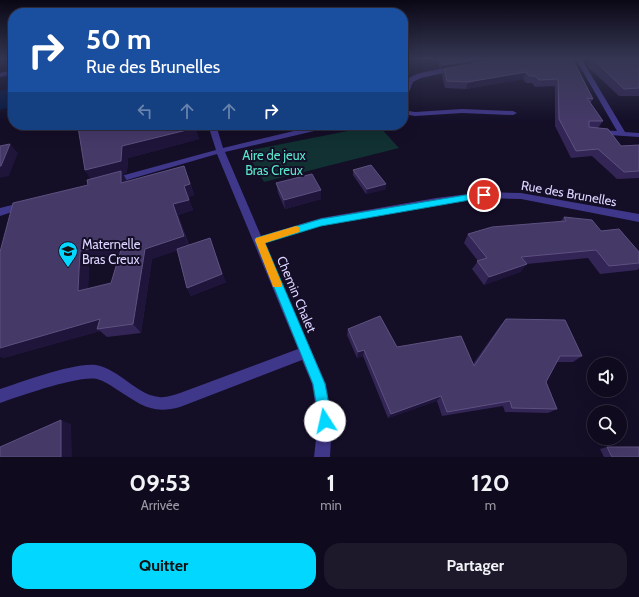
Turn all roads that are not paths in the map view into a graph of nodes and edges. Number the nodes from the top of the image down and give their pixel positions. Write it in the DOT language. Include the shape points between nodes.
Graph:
graph roads {
  1 [pos="591,79"];
  2 [pos="408,113"];
  3 [pos="513,113"];
  4 [pos="214,130"];
  5 [pos="307,130"];
  6 [pos="588,131"];
  7 [pos="622,133"];
  8 [pos="639,135"];
  9 [pos="220,151"];
  10 [pos="106,182"];
  11 [pos="30,203"];
  12 [pos="0,212"];
  13 [pos="639,218"];
  14 [pos="260,240"];
  15 [pos="306,352"];
  16 [pos="0,396"];
  17 [pos="322,457"];
  1 -- 7 [label="street"];
  2 -- 3 [label="street"];
  4 -- 9 [label="street, Chemin Chalet"];
  5 -- 9 [label="street"];
  6 -- 7 [label="street"];
  7 -- 8 [label="street"];
  9 -- 10 [label="street"];
  9 -- 14 [label="street, Chemin Chalet"];
  11 -- 12 [label="street"];
  13 -- 14 [label="street, Rue des Brunelles" via="521,196 484,195 321,222"];
  14 -- 15 [label="street, Chemin Chalet"];
  15 -- 16 [label="street" via="168,403 157,404 94,371 41,383"];
  15 -- 17 [label="street, Chemin Chalet" via="319,384 325,421"];
}
